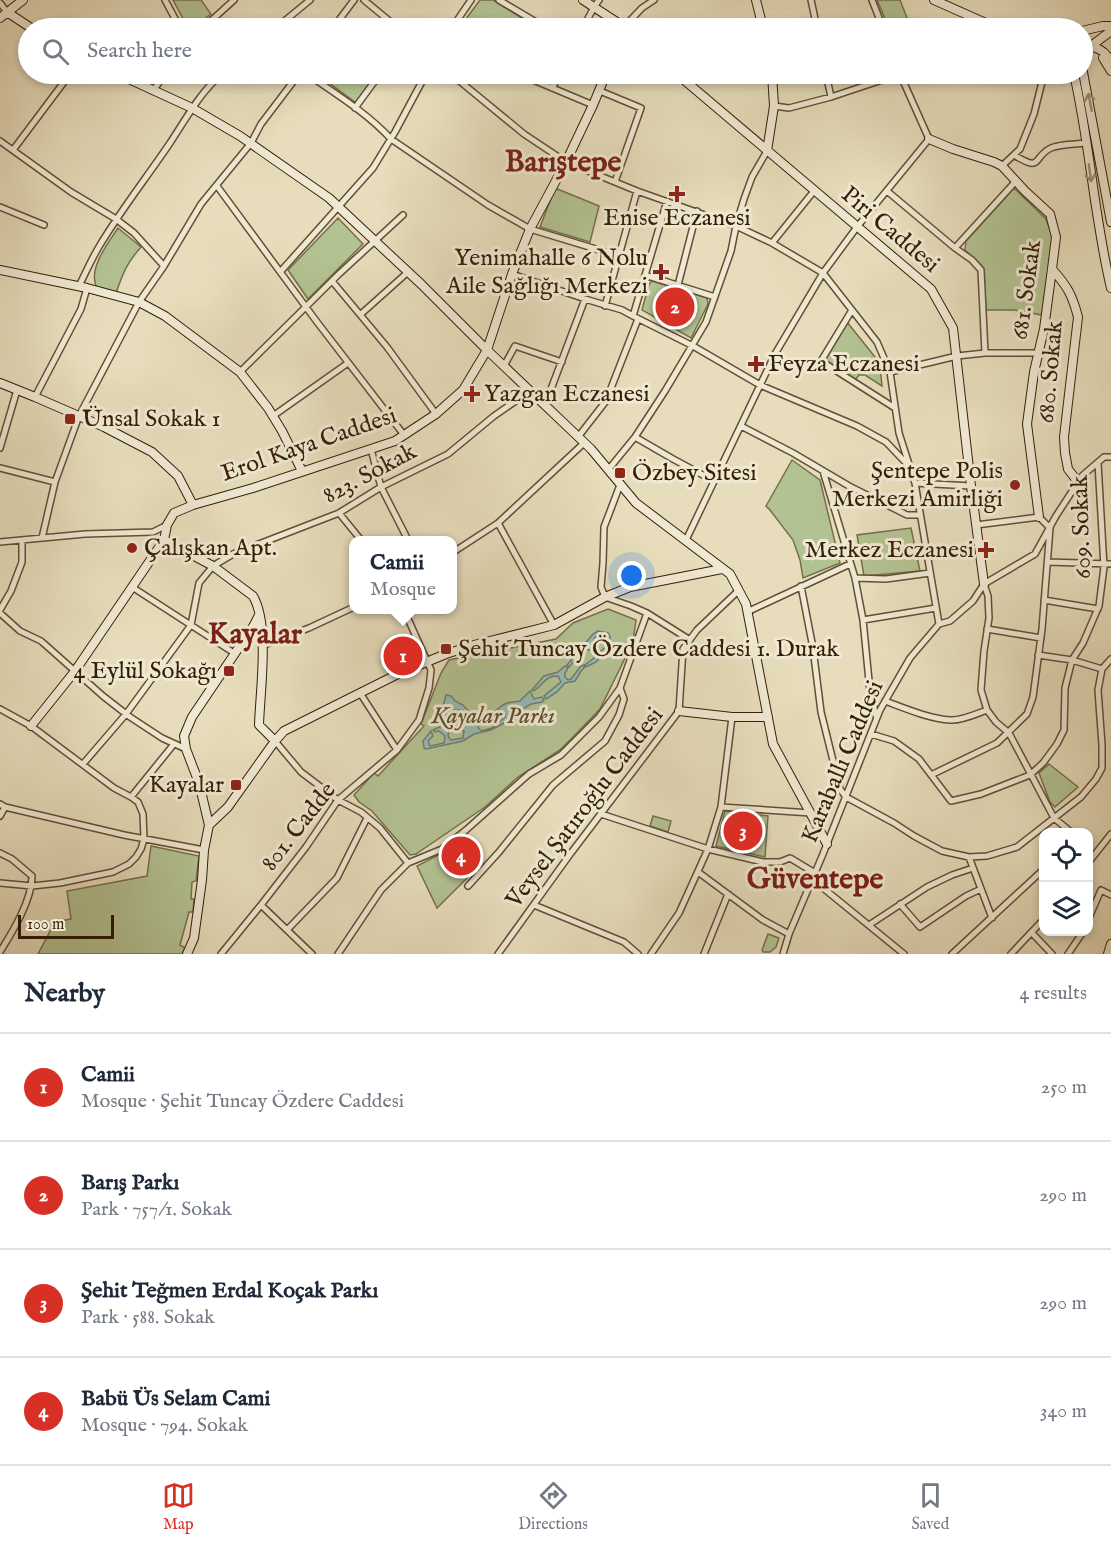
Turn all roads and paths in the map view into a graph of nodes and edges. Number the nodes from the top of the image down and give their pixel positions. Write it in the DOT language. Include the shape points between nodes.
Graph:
graph roads {
  1 [pos="23,0"];
  2 [pos="165,0"];
  3 [pos="234,0"];
  4 [pos="310,0"];
  5 [pos="354,0"];
  6 [pos="364,0"];
  7 [pos="471,0"];
  8 [pos="499,0"];
  9 [pos="583,0"];
  10 [pos="599,0"];
  11 [pos="654,0"];
  12 [pos="756,0"];
  13 [pos="811,0"];
  14 [pos="872,0"];
  15 [pos="934,0"];
  16 [pos="0,3"];
  17 [pos="594,7"];
  18 [pos="7,12"];
  19 [pos="0,18"];
  20 [pos="175,18"];
  21 [pos="214,18"];
  22 [pos="288,18"];
  23 [pos="340,18"];
  24 [pos="386,18"];
  25 [pos="459,18"];
  26 [pos="529,18"];
  27 [pos="588,18"];
  28 [pos="610,18"];
  29 [pos="634,18"];
  30 [pos="760,18"];
  31 [pos="815,18"];
  32 [pos="879,18"];
  33 [pos="974,18"];
  34 [pos="18,19"];
  35 [pos="1111,26"];
  36 [pos="1093,28"];
  37 [pos="1111,31"];
  38 [pos="1093,44"];
  39 [pos="1093,47"];
  40 [pos="1093,48"];
  41 [pos="1111,62"];
  42 [pos="1111,71"];
  43 [pos="62,84"];
  44 [pos="139,84"];
  45 [pos="158,84"];
  46 [pos="213,84"];
  47 [pos="291,84"];
  48 [pos="321,84"];
  49 [pos="373,84"];
  50 [pos="421,84"];
  51 [pos="463,84"];
  52 [pos="543,84"];
  53 [pos="554,84"];
  54 [pos="602,84"];
  55 [pos="688,84"];
  56 [pos="773,84"];
  57 [pos="828,84"];
  58 [pos="870,84"];
  59 [pos="904,84"];
  60 [pos="1042,84"];
  61 [pos="1076,84"];
  62 [pos="1086,84"];
  63 [pos="552,88"];
  64 [pos="153,91"];
  65 [pos="600,91"];
  66 [pos="831,97"];
  67 [pos="593,105"];
  68 [pos="774,106"];
  69 [pos="192,108"];
  70 [pos="356,108"];
  71 [pos="391,139"];
  72 [pos="929,139"];
  73 [pos="0,141"];
  74 [pos="250,143"];
  75 [pos="1086,143"];
  76 [pos="13,150"];
  77 [pos="767,151"];
  78 [pos="1014,155"];
  79 [pos="566,162"];
  80 [pos="1002,166"];
  81 [pos="1016,181"];
  82 [pos="615,182"];
  83 [pos="217,186"];
  84 [pos="637,191"];
  85 [pos="814,191"];
  86 [pos="887,191"];
  87 [pos="667,201"];
  88 [pos="338,206"];
  89 [pos="0,207"];
  90 [pos="697,211"];
  91 [pos="403,215"];
  92 [pos="116,219"];
  93 [pos="1111,222"];
  94 [pos="45,225"];
  95 [pos="736,226"];
  96 [pos="857,227"];
  97 [pos="530,229"];
  98 [pos="375,240"];
  99 [pos="772,243"];
  100 [pos="955,248"];
  101 [pos="619,256"];
  102 [pos="164,266"];
  103 [pos="1052,269"];
  104 [pos="0,270"];
  105 [pos="281,271"];
  106 [pos="408,272"];
  107 [pos="823,273"];
  108 [pos="512,274"];
  109 [pos="645,275"];
  110 [pos="332,281"];
  111 [pos="678,285"];
  112 [pos="83,287"];
  113 [pos="1111,288"];
  114 [pos="715,297"];
  115 [pos="585,300"];
  116 [pos="139,302"];
  117 [pos="605,306"];
  118 [pos="307,308"];
  119 [pos="852,310"];
  120 [pos="361,314"];
  121 [pos="636,317"];
  122 [pos="693,346"];
  123 [pos="487,350"];
  124 [pos="986,353"];
  125 [pos="1038,353"];
  126 [pos="957,356"];
  127 [pos="562,362"];
  128 [pos="348,363"];
  129 [pos="504,366"];
  130 [pos="240,372"];
  131 [pos="890,372"];
  132 [pos="0,383"];
  133 [pos="760,385"];
  134 [pos="17,390"];
  135 [pos="530,391"];
  136 [pos="35,397"];
  137 [pos="545,405"];
  138 [pos="895,408"];
  139 [pos="436,414"];
  140 [pos="79,416"];
  141 [pos="273,416"];
  142 [pos="741,426"];
  143 [pos="404,435"];
  144 [pos="635,437"];
  145 [pos="581,440"];
  146 [pos="0,448"];
  147 [pos="371,449"];
  148 [pos="1111,457"];
  149 [pos="1098,463"];
  150 [pos="0,468"];
  151 [pos="910,468"];
  152 [pos="608,470"];
  153 [pos="302,471"];
  154 [pos="823,471"];
  155 [pos="714,481"];
  156 [pos="55,482"];
  157 [pos="1078,482"];
  158 [pos="915,483"];
  159 [pos="620,485"];
  160 [pos="971,486"];
  161 [pos="381,488"];
  162 [pos="193,505"];
  163 [pos="339,513"];
  164 [pos="920,515"];
  165 [pos="1040,517"];
  166 [pos="1102,523"];
  167 [pos="498,524"];
  168 [pos="1111,524"];
  169 [pos="167,525"];
  170 [pos="976,525"];
  171 [pos="1050,528"];
  172 [pos="358,536"];
  173 [pos="406,536"];
  174 [pos="42,538"];
  175 [pos="22,540"];
  176 [pos="164,540"];
  177 [pos="686,540"];
  178 [pos="0,542"];
  179 [pos="457,550"];
  180 [pos="1048,562"];
  181 [pos="850,564"];
  182 [pos="1108,564"];
  183 [pos="213,566"];
  184 [pos="723,569"];
  185 [pos="930,573"];
  186 [pos="855,578"];
  187 [pos="984,584"];
  188 [pos="801,586"];
  189 [pos="132,587"];
  190 [pos="738,591"];
  191 [pos="605,597"];
  192 [pos="1044,600"];
  193 [pos="936,608"];
  194 [pos="349,609"];
  195 [pos="1098,609"];
  196 [pos="0,612"];
  197 [pos="747,612"];
  198 [pos="647,613"];
  199 [pos="406,614"];
  200 [pos="260,615"];
  201 [pos="863,620"];
  202 [pos="939,624"];
  203 [pos="191,625"];
  204 [pos="554,625"];
  205 [pos="987,629"];
  206 [pos="1041,638"];
  207 [pos="690,640"];
  208 [pos="264,645"];
  209 [pos="234,653"];
  210 [pos="1038,655"];
  211 [pos="1111,659"];
  212 [pos="1072,660"];
  213 [pos="428,661"];
  214 [pos="1101,669"];
  215 [pos="75,670"];
  216 [pos="620,688"];
  217 [pos="360,693"];
  218 [pos="885,701"];
  219 [pos="0,710"];
  220 [pos="987,710"];
  221 [pos="680,711"];
  222 [pos="126,714"];
  223 [pos="732,717"];
  224 [pos="768,717"];
  225 [pos="877,718"];
  226 [pos="31,726"];
  227 [pos="1009,733"];
  228 [pos="871,734"];
  229 [pos="275,741"];
  230 [pos="174,744"];
  231 [pos="186,749"];
  232 [pos="397,750"];
  233 [pos="83,764"];
  234 [pos="1030,775"];
  235 [pos="931,776"];
  236 [pos="846,796"];
  237 [pos="131,797"];
  238 [pos="338,800"];
  239 [pos="3,806"];
  240 [pos="721,807"];
  241 [pos="811,813"];
  242 [pos="601,814"];
  243 [pos="0,816"];
  244 [pos="367,818"];
  245 [pos="1054,818"];
  246 [pos="209,825"];
  247 [pos="1066,828"];
  248 [pos="1111,834"];
  249 [pos="144,839"];
  250 [pos="827,844"];
  251 [pos="708,849"];
  252 [pos="204,850"];
  253 [pos="1093,851"];
  254 [pos="0,853"];
  255 [pos="1096,854"];
  256 [pos="969,857"];
  257 [pos="1093,858"];
  258 [pos="408,864"];
  259 [pos="973,868"];
  260 [pos="698,872"];
  261 [pos="1039,874"];
  262 [pos="813,876"];
  263 [pos="0,883"];
  264 [pos="32,886"];
  265 [pos="468,886"];
  266 [pos="981,889"];
  267 [pos="728,894"];
  268 [pos="1111,895"];
  269 [pos="900,904"];
  270 [pos="261,905"];
  271 [pos="534,905"];
  272 [pos="1093,910"];
  273 [pos="992,918"];
  274 [pos="869,925"];
  275 [pos="1039,925"];
  276 [pos="287,930"];
  277 [pos="1032,933"];
  278 [pos="789,934"];
  279 [pos="1080,936"];
  280 [pos="1111,944"];
  281 [pos="0,952"];
  282 [pos="187,954"];
  283 [pos="221,954"];
  284 [pos="312,954"];
  285 [pos="338,954"];
  286 [pos="498,954"];
  287 [pos="638,954"];
  288 [pos="651,954"];
  289 [pos="704,954"];
  290 [pos="783,954"];
  291 [pos="904,954"];
  292 [pos="952,954"];
  293 [pos="1011,954"];
  294 [pos="1052,954"];
  295 [pos="1068,954"];
  296 [pos="1108,954"];
  1 -- 18 [label="street"];
  2 -- 20 [label="street"];
  3 -- 21 [label="street"];
  4 -- 22 [label="street"];
  5 -- 23 [label="street"];
  6 -- 24 [label="street"];
  7 -- 25 [label="street"];
  8 -- 26 [label="street"];
  9 -- 17 [label="street"];
  10 -- 17 [label="street"];
  11 -- 29 [label="street"];
  12 -- 30 [label="street"];
  13 -- 31 [label="street"];
  14 -- 32 [label="street"];
  15 -- 33 [label="street"];
  16 -- 18 [label="street"];
  17 -- 27 [label="street"];
  17 -- 28 [label="street"];
  18 -- 19 [label="street"];
  18 -- 34 [label="street"];
  35 -- 36 [label="street"];
  37 -- 38 [label="street"];
  39 -- 41 [label="street"];
  40 -- 42 [label="street"];
  43 -- 76 [label="street"];
  44 -- 64 [label="street"];
  45 -- 64 [label="street"];
  46 -- 69 [label="street"];
  47 -- 74 [label="street"];
  48 -- 70 [label="street"];
  49 -- 70 [label="street"];
  50 -- 71 [label="street"];
  51 -- 79 [label="street" via="524,134"];
  52 -- 63 [label="street"];
  53 -- 63 [label="street"];
  54 -- 65 [label="street, Erol Kaya Caddesi"];
  55 -- 77 [label="street, Piri Caddesi"];
  56 -- 68 [label="street"];
  57 -- 66 [label="street"];
  58 -- 66 [label="street"];
  59 -- 72 [label="street"];
  60 -- 78 [label="street" via="1034,114"];
  61 -- 75 [label="street"];
  93 -- 62 [label="street, one-way"];
  63 -- 67 [label="street"];
  64 -- 69 [label="street"];
  65 -- 67 [label="street, Erol Kaya Caddesi"];
  65 -- 82 [label="street" via="641,108"];
  66 -- 68 [label="street" via="789,108"];
  67 -- 79 [label="street, Erol Kaya Caddesi"];
  68 -- 77 [label="street"];
  69 -- 74 [label="street"];
  69 -- 92 [label="street"];
  70 -- 71 [label="street"];
  71 -- 88 [label="street" via="373,168"];
  71 -- 97 [label="street"];
  72 -- 80 [label="street, 681. Sokak"];
  72 -- 86 [label="street"];
  73 -- 76 [label="street"];
  74 -- 83 [label="street"];
  74 -- 88 [label="street"];
  75 -- 78 [label="street" via="1052,147 1032,163"];
  75 -- 113 [label="street, one-way"];
  76 -- 92 [label="street"];
  77 -- 85 [label="street, Piri Caddesi"];
  77 -- 95 [label="street" via="752,177"];
  78 -- 80 [label="street"];
  79 -- 82 [label="street"];
  79 -- 97 [label="street, Erol Kaya Caddesi"];
  80 -- 81 [label="street, 681. Sokak"];
  81 -- 100 [label="street"];
  81 -- 103 [label="street, 681. Sokak" via="1050,214 1056,237"];
  82 -- 84 [label="street"];
  83 -- 102 [label="street" via="201,204"];
  83 -- 105 [label="street"];
  84 -- 87 [label="street"];
  84 -- 101 [label="street"];
  85 -- 96 [label="street, Piri Caddesi"];
  85 -- 99 [label="street"];
  86 -- 96 [label="street"];
  86 -- 100 [label="street"];
  87 -- 90 [label="street"];
  87 -- 109 [label="street"];
  88 -- 98 [label="street"];
  88 -- 105 [label="street"];
  89 -- 94 [label="street"];
  90 -- 95 [label="street"];
  90 -- 111 [label="street"];
  91 -- 98 [label="street"];
  92 -- 102 [label="street"];
  92 -- 112 [label="street" via="98,247"];
  95 -- 99 [label="street"];
  95 -- 114 [label="street"];
  96 -- 107 [label="street"];
  96 -- 126 [label="street, Piri Caddesi" via="931,290 953,328"];
  97 -- 101 [label="street"];
  97 -- 108 [label="street, Erol Kaya Caddesi"];
  98 -- 106 [label="street"];
  98 -- 110 [label="street"];
  99 -- 107 [label="street"];
  100 -- 124 [label="street" via="981,270"];
  101 -- 117 [label="street"];
  102 -- 116 [label="street"];
  103 -- 125 [label="street, 681. Sokak"];
  103 -- 157 [label="street, 680. Sokak" via="1067,286 1078,316 1064,436 1068,469"];
  104 -- 112 [label="street"];
  105 -- 118 [label="street"];
  106 -- 120 [label="street"];
  106 -- 123 [label="street"];
  107 -- 119 [label="street"];
  107 -- 133 [label="street"];
  108 -- 115 [label="street"];
  108 -- 123 [label="street, Erol Kaya Caddesi"];
  109 -- 111 [label="street"];
  109 -- 121 [label="street"];
  110 -- 118 [label="street"];
  110 -- 120 [label="street"];
  111 -- 114 [label="street"];
  112 -- 116 [label="street"];
  112 -- 136 [label="street" via="81,309"];
  114 -- 122 [label="street"];
  115 -- 117 [label="street"];
  115 -- 127 [label="street"];
  116 -- 130 [label="street" via="165,316"];
  116 -- 140 [label="street"];
  117 -- 121 [label="street"];
  118 -- 128 [label="street"];
  118 -- 130 [label="street"];
  119 -- 131 [label="street" via="877,342"];
  119 -- 138 [label="street" via="821,361"];
  120 -- 139 [label="street"];
  121 -- 122 [label="street"];
  121 -- 145 [label="street" via="606,401"];
  122 -- 133 [label="street"];
  122 -- 144 [label="street"];
  123 -- 129 [label="street"];
  123 -- 139 [label="street, Erol Kaya Caddesi" via="463,390"];
  124 -- 125 [label="street"];
  124 -- 126 [label="street"];
  125 -- 165 [label="street, 681. Sokak" via="1027,424"];
  126 -- 131 [label="street"];
  126 -- 160 [label="street, Piri Caddesi"];
  127 -- 129 [label="street" via="515,346"];
  127 -- 137 [label="street"];
  128 -- 141 [label="street"];
  128 -- 143 [label="street"];
  129 -- 135 [label="street"];
  130 -- 141 [label="street"];
  131 -- 138 [label="street"];
  132 -- 134 [label="street"];
  133 -- 142 [label="street"];
  133 -- 151 [label="street" via="886,442"];
  134 -- 136 [label="street"];
  134 -- 146 [label="street"];
  135 -- 137 [label="street"];
  135 -- 161 [label="street, 823. Sokak" via="448,454"];
  136 -- 140 [label="street"];
  137 -- 145 [label="street"];
  138 -- 151 [label="street"];
  139 -- 143 [label="street, Erol Kaya Caddesi"];
  140 -- 156 [label="street"];
  140 -- 162 [label="street" via="152,452 178,476"];
  141 -- 153 [label="street"];
  142 -- 154 [label="street"];
  142 -- 155 [label="street"];
  143 -- 147 [label="street, Erol Kaya Caddesi"];
  144 -- 152 [label="street"];
  144 -- 155 [label="street"];
  145 -- 152 [label="street"];
  145 -- 167 [label="street"];
  147 -- 153 [label="street, Erol Kaya Caddesi"];
  147 -- 161 [label="street"];
  148 -- 149 [label="street, Karaballı Caddesi"];
  149 -- 157 [label="street, Karaballı Caddesi"];
  149 -- 166 [label="street, 609. Sokak"];
  150 -- 156 [label="street"];
  151 -- 158 [label="street"];
  152 -- 159 [label="street"];
  153 -- 162 [label="street, Erol Kaya Caddesi"];
  154 -- 164 [label="street" via="907,515"];
  154 -- 181 [label="street"];
  155 -- 177 [label="street"];
  156 -- 174 [label="street"];
  157 -- 171 [label="street, Karaballı Caddesi"];
  158 -- 160 [label="street"];
  158 -- 164 [label="street"];
  159 -- 177 [label="street" via="636,503"];
  159 -- 191 [label="street" via="604,527 601,586"];
  160 -- 170 [label="street, Piri Caddesi"];
  161 -- 163 [label="street, 823. Sokak"];
  161 -- 173 [label="street"];
  162 -- 169 [label="street, Erol Kaya Caddesi" via="174,513"];
  163 -- 172 [label="street"];
  163 -- 183 [label="street, 823. Sokak" via="233,554"];
  164 -- 185 [label="street"];
  165 -- 170 [label="street"];
  165 -- 171 [label="street"];
  166 -- 168 [label="street"];
  166 -- 182 [label="street, 609. Sokak"];
  167 -- 179 [label="street"];
  167 -- 204 [label="street"];
  169 -- 174 [label="street" via="153,532"];
  169 -- 176 [label="street"];
  170 -- 187 [label="street, Piri Caddesi"];
  171 -- 180 [label="street"];
  171 -- 187 [label="street, Karaballı Caddesi" via="1035,554"];
  174 -- 175 [label="street"];
  175 -- 178 [label="street"];
  175 -- 196 [label="street" via="22,562"];
  176 -- 183 [label="street"];
  176 -- 189 [label="street"];
  177 -- 184 [label="street"];
  180 -- 182 [label="street"];
  180 -- 192 [label="street"];
  181 -- 186 [label="street"];
  181 -- 188 [label="street"];
  182 -- 195 [label="street, 609. Sokak"];
  183 -- 200 [label="street" via="253,596"];
  183 -- 203 [label="street" via="199,583"];
  184 -- 190 [label="street"];
  184 -- 191 [label="street" via="630,587"];
  185 -- 186 [label="street" via="886,579"];
  185 -- 193 [label="street"];
  186 -- 201 [label="street"];
  187 -- 202 [label="street, Karaballı Caddesi" via="973,601 950,621"];
  187 -- 205 [label="street" via="988,596"];
  188 -- 197 [label="street"];
  188 -- 236 [label="street" via="821,712 840,789"];
  189 -- 203 [label="street"];
  189 -- 215 [label="street"];
  190 -- 197 [label="street"];
  190 -- 207 [label="street, Veysel Şatıroğlu Caddesi"];
  191 -- 198 [label="street"];
  191 -- 204 [label="street"];
  192 -- 195 [label="street"];
  192 -- 206 [label="street"];
  193 -- 201 [label="street"];
  193 -- 202 [label="street"];
  194 -- 208 [label="street"];
  195 -- 212 [label="street, 609. Sokak"];
  196 -- 215 [label="street"];
  197 -- 224 [label="street"];
  198 -- 207 [label="street"];
  198 -- 216 [label="street"];
  199 -- 213 [label="street"];
  200 -- 208 [label="street"];
  200 -- 209 [label="street"];
  201 -- 225 [label="street" via="870,691"];
  202 -- 218 [label="street, Karaballı Caddesi" via="910,658"];
  203 -- 209 [label="street"];
  203 -- 222 [label="street"];
  204 -- 213 [label="street"];
  205 -- 206 [label="street"];
  205 -- 220 [label="street" via="981,690"];
  206 -- 210 [label="street"];
  207 -- 221 [label="street, Veysel Şatıroğlu Caddesi" via="683,649"];
  208 -- 229 [label="street" via="259,724"];
  209 -- 231 [label="street" via="192,717 184,736"];
  210 -- 212 [label="street"];
  210 -- 227 [label="street" via="1033,698 1027,714"];
  211 -- 214 [label="street"];
  212 -- 214 [label="street"];
  212 -- 234 [label="street, 609. Sokak" via="1065,688 1064,730 1043,763"];
  213 -- 217 [label="street"];
  213 -- 232 [label="street, 801. Cadde" via="429,688 419,720"];
  214 -- 245 [label="street" via="1098,690 1102,768 1081,797"];
  215 -- 222 [label="street"];
  215 -- 226 [label="street"];
  216 -- 258 [label="street" via="599,717 561,755 529,774 442,849"];
  216 -- 265 [label="street" via="624,699 605,741 553,785"];
  217 -- 229 [label="street" via="284,731"];
  217 -- 232 [label="street"];
  218 -- 220 [label="street" via="951,720"];
  218 -- 225 [label="street, Karaballı Caddesi"];
  219 -- 226 [label="street"];
  220 -- 227 [label="street"];
  221 -- 223 [label="street"];
  221 -- 242 [label="street, Veysel Şatıroğlu Caddesi"];
  222 -- 230 [label="street"];
  222 -- 233 [label="street"];
  223 -- 224 [label="street"];
  223 -- 240 [label="street"];
  224 -- 241 [label="street" via="773,744"];
  225 -- 228 [label="street, Karaballı Caddesi"];
  226 -- 233 [label="street"];
  227 -- 234 [label="street"];
  227 -- 235 [label="street"];
  228 -- 235 [label="street, 609. Sokak" via="894,741 919,759"];
  228 -- 236 [label="street, Karaballı Caddesi"];
  229 -- 238 [label="street" via="301,772"];
  229 -- 246 [label="street" via="228,807"];
  230 -- 231 [label="street"];
  230 -- 237 [label="street"];
  231 -- 246 [label="street"];
  232 -- 238 [label="street, 801. Cadde"];
  233 -- 237 [label="street"];
  234 -- 235 [label="street, 609. Sokak" via="951,801"];
  234 -- 245 [label="street"];
  236 -- 250 [label="street, Karaballı Caddesi"];
  236 -- 256 [label="street" via="942,851"];
  237 -- 249 [label="street" via="143,814"];
  238 -- 244 [label="street"];
  238 -- 270 [label="street, 801. Cadde"];
  239 -- 243 [label="street"];
  239 -- 249 [label="street"];
  240 -- 241 [label="street"];
  240 -- 251 [label="street"];
  241 -- 250 [label="street"];
  242 -- 251 [label="street"];
  242 -- 271 [label="street, Veysel Şatıroğlu Caddesi"];
  244 -- 258 [label="street" via="380,828"];
  244 -- 276 [label="street" via="337,878"];
  245 -- 247 [label="street"];
  245 -- 256 [label="street" via="1017,847"];
  246 -- 252 [label="street"];
  248 -- 255 [label="street"];
  249 -- 252 [label="street"];
  249 -- 264 [label="street" via="136,857 122,869"];
  250 -- 262 [label="street, Karaballı Caddesi"];
  251 -- 260 [label="street"];
  251 -- 262 [label="street" via="763,862 790,858"];
  252 -- 282 [label="street" via="194,938"];
  253 -- 255 [label="street"];
  254 -- 264 [label="street" via="32,876"];
  255 -- 257 [label="street"];
  256 -- 259 [label="street"];
  258 -- 285 [label="street" via="381,890"];
  259 -- 266 [label="street"];
  259 -- 269 [label="street" via="927,887"];
  260 -- 267 [label="street"];
  260 -- 288 [label="street" via="679,914"];
  261 -- 273 [label="street"];
  262 -- 274 [label="street"];
  262 -- 278 [label="street, Karaballı Caddesi"];
  263 -- 264 [label="street"];
  264 -- 281 [label="street"];
  266 -- 269 [label="street" via="920,927"];
  266 -- 273 [label="street"];
  267 -- 278 [label="street"];
  267 -- 289 [label="street"];
  268 -- 272 [label="street" via="1101,890"];
  269 -- 274 [label="street"];
  270 -- 276 [label="street"];
  270 -- 283 [label="street, 801. Cadde"];
  271 -- 286 [label="street, Veysel Şatıroğlu Caddesi"];
  271 -- 287 [label="street" via="624,942"];
  273 -- 292 [label="street"];
  274 -- 291 [label="street"];
  275 -- 277 [label="street"];
  276 -- 284 [label="street"];
  277 -- 293 [label="street"];
  277 -- 294 [label="street"];
  278 -- 290 [label="street, Karaballı Caddesi"];
  279 -- 295 [label="street"];
  280 -- 296 [label="street"];
}
